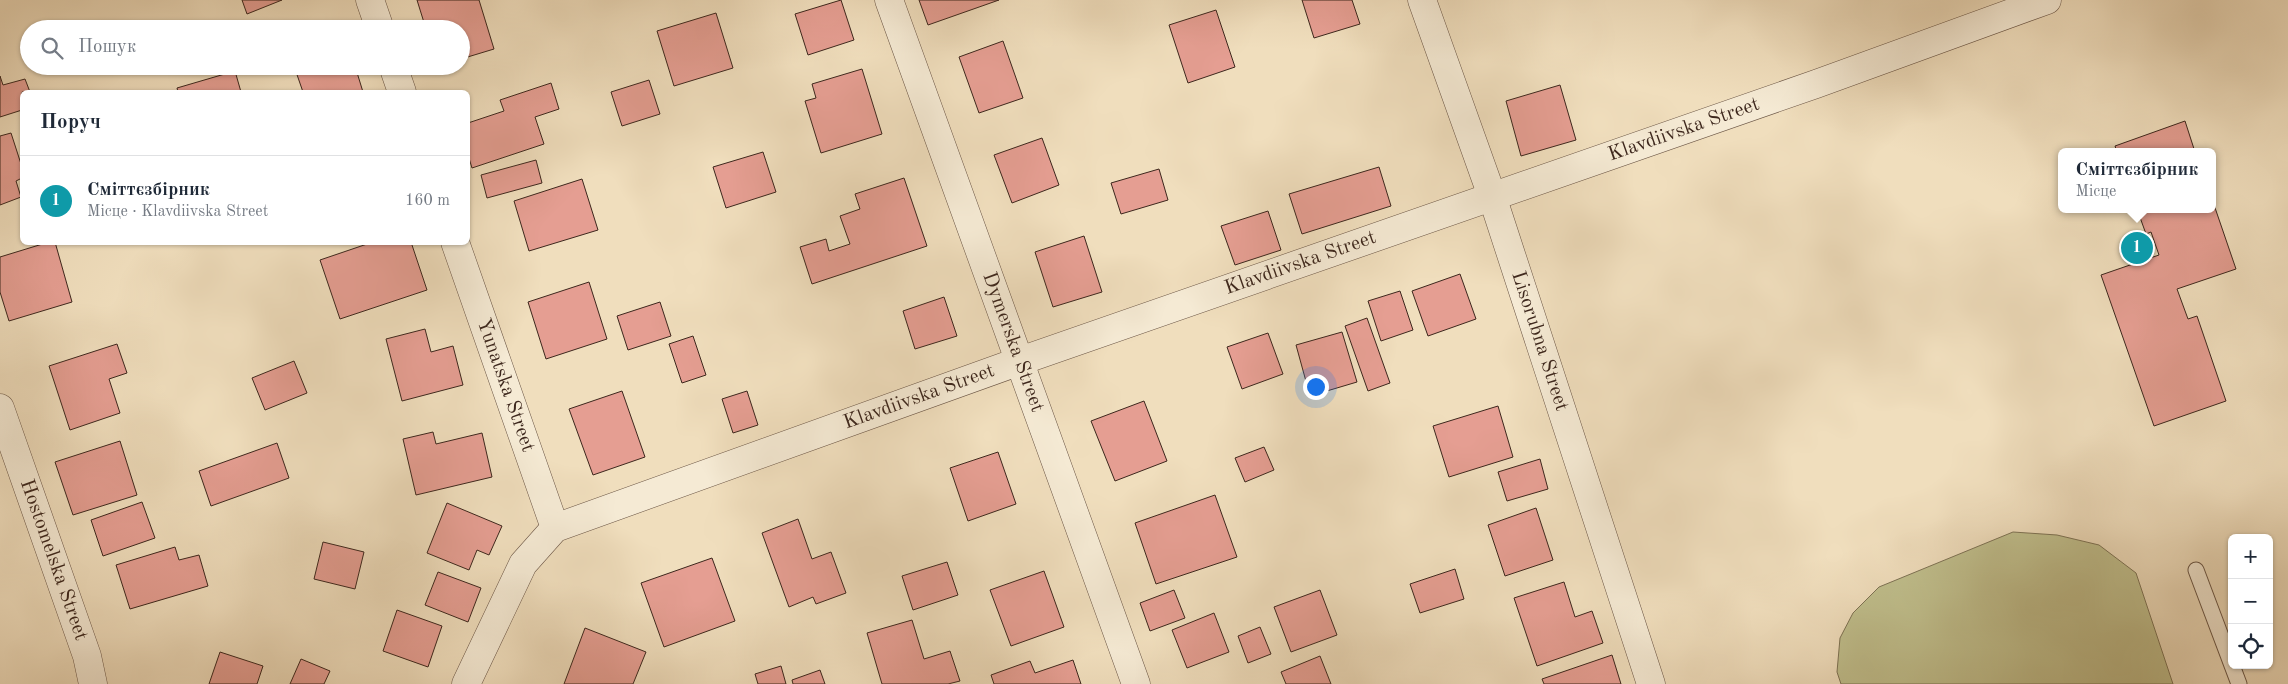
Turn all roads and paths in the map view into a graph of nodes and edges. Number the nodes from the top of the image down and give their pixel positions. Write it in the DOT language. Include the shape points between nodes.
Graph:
graph roads {
  1 [pos="370,0"];
  2 [pos="889,0"];
  3 [pos="1422,0"];
  4 [pos="2047,0"];
  5 [pos="377,20"];
  6 [pos="396,75"];
  7 [pos="401,90"];
  8 [pos="1492,196"];
  9 [pos="456,245"];
  10 [pos="1020,361"];
  11 [pos="0,408"];
  12 [pos="555,528"];
  13 [pos="2196,570"];
  14 [pos="93,684"];
  15 [pos="466,684"];
  16 [pos="1136,684"];
  17 [pos="1651,684"];
  18 [pos="2239,684"];
  1 -- 5 [label="street"];
  2 -- 10 [label="street, Dymerska Street"];
  3 -- 8 [label="street, Lisorubna Street"];
  4 -- 8 [label="street, Klavdiivska Street"];
  6 -- 7 [label="street"];
  8 -- 10 [label="street, Klavdiivska Street"];
  8 -- 17 [label="street, Lisorubna Street"];
  9 -- 12 [label="street, Yunatska Street"];
  10 -- 12 [label="street, Klavdiivska Street"];
  10 -- 16 [label="street, Dymerska Street"];
  11 -- 14 [label="street, Hostomelska Street" via="87,656"];
  12 -- 15 [label="street" via="523,564"];
  13 -- 18 [label="lane"];
}
